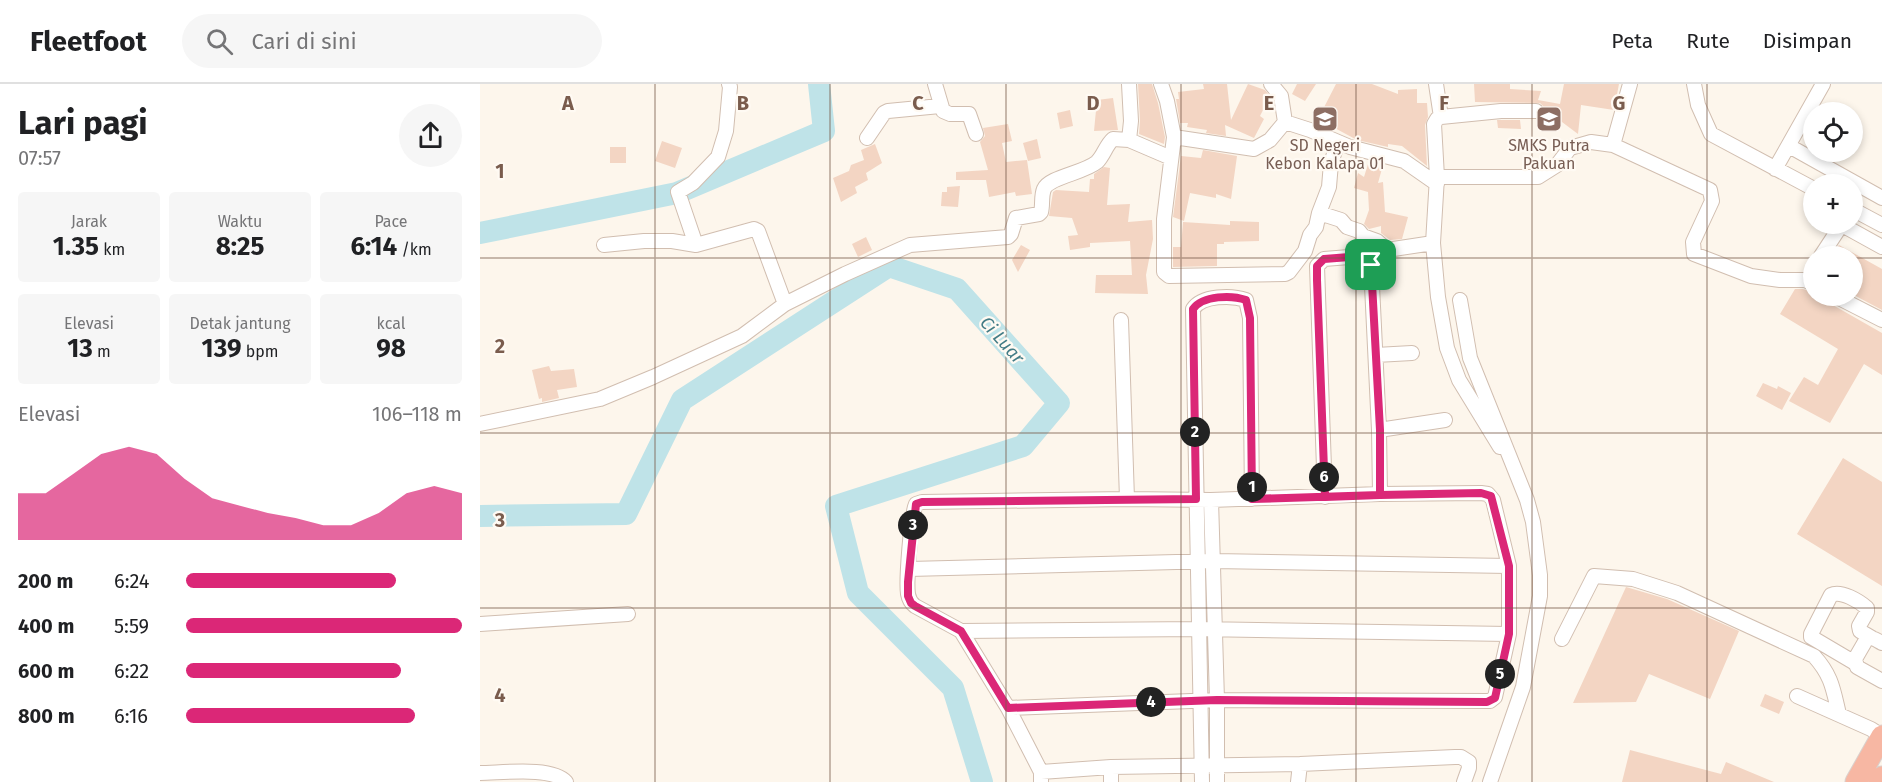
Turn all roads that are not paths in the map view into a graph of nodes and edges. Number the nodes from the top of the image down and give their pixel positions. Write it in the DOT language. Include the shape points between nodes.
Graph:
graph roads {
  1 [pos="729,84"];
  2 [pos="935,84"];
  3 [pos="1129,84"];
  4 [pos="1161,84"];
  5 [pos="1271,84"];
  6 [pos="1436,84"];
  7 [pos="1630,84"];
  8 [pos="1694,84"];
  9 [pos="1823,84"];
  10 [pos="1285,90"];
  11 [pos="940,106"];
  12 [pos="1536,111"];
  13 [pos="1441,117"];
  14 [pos="1285,122"];
  15 [pos="976,134"];
  16 [pos="1174,137"];
  17 [pos="867,138"];
  18 [pos="1129,140"];
  19 [pos="1338,142"];
  20 [pos="1613,145"];
  21 [pos="1789,146"];
  22 [pos="1171,158"];
  23 [pos="1775,169"];
  24 [pos="1437,181"];
  25 [pos="1803,183"];
  26 [pos="1882,198"];
  27 [pos="1319,213"];
  28 [pos="1863,215"];
  29 [pos="1882,225"];
  30 [pos="695,241"];
  31 [pos="1433,243"];
  32 [pos="604,244"];
  33 [pos="1827,246"];
  34 [pos="1882,247"];
  35 [pos="1803,282"];
  36 [pos="1460,300"];
  37 [pos="785,304"];
  38 [pos="1855,306"];
  39 [pos="1882,320"];
  40 [pos="1121,321"];
  41 [pos="1412,353"];
  42 [pos="1376,355"];
  43 [pos="1445,420"];
  44 [pos="480,424"];
  45 [pos="1380,430"];
  46 [pos="1514,465"];
  47 [pos="1380,495"];
  48 [pos="1325,497"];
  49 [pos="1127,499"];
  50 [pos="1196,499"];
  51 [pos="1252,499"];
  52 [pos="1211,500"];
  53 [pos="1214,561"];
  54 [pos="1197,562"];
  55 [pos="1509,566"];
  56 [pos="909,569"];
  57 [pos="628,614"];
  58 [pos="480,624"];
  59 [pos="1199,630"];
  60 [pos="1215,630"];
  61 [pos="961,631"];
  62 [pos="1509,634"];
  63 [pos="1562,639"];
  64 [pos="1877,640"];
  65 [pos="1855,663"];
  66 [pos="1882,681"];
  67 [pos="1797,696"];
  68 [pos="1201,700"];
  69 [pos="1217,700"];
  70 [pos="1008,708"];
  71 [pos="1839,714"];
  72 [pos="1882,736"];
  73 [pos="1216,764"];
  74 [pos="1300,764"];
  75 [pos="1202,765"];
  76 [pos="1111,767"];
  77 [pos="480,773"];
  78 [pos="1041,777"];
  79 [pos="1882,777"];
  80 [pos="566,782"];
  81 [pos="1111,782"];
  82 [pos="1202,782"];
  83 [pos="1217,782"];
  84 [pos="1298,782"];
  85 [pos="1464,782"];
  86 [pos="1490,782"];
  87 [pos="1856,782"];
  88 [pos="1879,782"];
  1 -- 30 [label="street" via="726,131 718,157 693,183 678,192"];
  2 -- 11 [label="street"];
  3 -- 18 [label="street"];
  4 -- 16 [label="street"];
  5 -- 10 [label="street"];
  6 -- 13 [label="street"];
  7 -- 20 [label="street"];
  8 -- 23 [label="street" via="1711,134"];
  9 -- 21 [label="street"];
  10 -- 14 [label="street"];
  11 -- 15 [label="street" via="947,114 970,114"];
  11 -- 17 [label="street" via="888,111"];
  12 -- 13 [label="street"];
  13 -- 24 [label="street" via="1434,124"];
  14 -- 16 [label="street" via="1270,140 1254,148"];
  14 -- 19 [label="street"];
  16 -- 22 [label="street"];
  18 -- 22 [label="street"];
  18 -- 37 [label="street" via="1110,140 1097,162 1050,182 1043,190 1041,212 1016,218 1008,237 909,245"];
  19 -- 24 [label="street" via="1404,161"];
  19 -- 27 [label="street"];
  20 -- 24 [label="street" via="1591,142 1570,147 1557,165 1538,177"];
  20 -- 35 [label="street" via="1710,190 1712,201 1693,242 1694,254 1751,276"];
  21 -- 23 [label="street"];
  21 -- 26 [label="street"];
  22 -- 27 [label="street" via="1164,219 1164,272 1169,276 1289,273 1305,251"];
  23 -- 25 [label="street"];
  24 -- 31 [label="street"];
  27 -- 31 [label="street" via="1341,220 1387,250"];
  28 -- 29 [label="street"];
  30 -- 32 [label="street"];
  30 -- 37 [label="street" via="757,229"];
  31 -- 46 [label="street" via="1450,361 1470,402"];
  33 -- 34 [label="street" via="1840,226 1844,226"];
  36 -- 46 [label="street" via="1470,358"];
  37 -- 44 [label="street" via="742,336 600,399"];
  38 -- 39 [label="street"];
  40 -- 49 [label="street"];
  41 -- 42 [label="street"];
  42 -- 45 [label="street"];
  42 -- 48 [label="street" via="1370,260 1362,256 1324,259 1317,266 1317,280"];
  43 -- 45 [label="street"];
  45 -- 47 [label="street"];
  46 -- 86 [label="street" via="1533,522 1540,596 1523,687"];
  47 -- 48 [label="street"];
  47 -- 55 [label="street" via="1488,494 1493,500"];
  48 -- 51 [label="street"];
  49 -- 50 [label="street"];
  49 -- 56 [label="street" via="919,502 914,507"];
  50 -- 51 [label="street" via="1193,309 1196,304 1223,296 1248,303"];
  50 -- 52 [label="street"];
  50 -- 54 [label="street"];
  51 -- 52 [label="street"];
  52 -- 53 [label="street"];
  53 -- 54 [label="street"];
  53 -- 55 [label="street"];
  53 -- 60 [label="street"];
  54 -- 56 [label="street"];
  54 -- 59 [label="street"];
  55 -- 62 [label="street"];
  56 -- 61 [label="street" via="911,603"];
  57 -- 58 [label="street"];
  59 -- 60 [label="street"];
  59 -- 61 [label="street"];
  59 -- 68 [label="street"];
  60 -- 62 [label="street"];
  60 -- 69 [label="street"];
  61 -- 70 [label="street"];
  62 -- 69 [label="street" via="1495,698 1487,702"];
  63 -- 71 [label="street" via="1594,576 1633,579 1677,593 1814,656 1831,679"];
  64 -- 65 [label="street" via="1866,640"];
  64 -- 65 [label="street" via="1860,631 1867,608 1840,594 1831,595 1811,638"];
  65 -- 66 [label="street"];
  67 -- 71 [label="street"];
  68 -- 69 [label="street"];
  68 -- 70 [label="street"];
  68 -- 75 [label="street"];
  69 -- 73 [label="street"];
  70 -- 78 [label="street"];
  71 -- 72 [label="street"];
  72 -- 87 [label="highway"];
  73 -- 74 [label="street"];
  73 -- 75 [label="street"];
  73 -- 83 [label="street"];
  74 -- 84 [label="street"];
  74 -- 85 [label="street" via="1461,757 1469,762"];
  75 -- 76 [label="street"];
  75 -- 82 [label="street"];
  76 -- 78 [label="street"];
  76 -- 81 [label="street"];
  77 -- 80 [label="street" via="548,773"];
  79 -- 88 [label="highway"];
}
